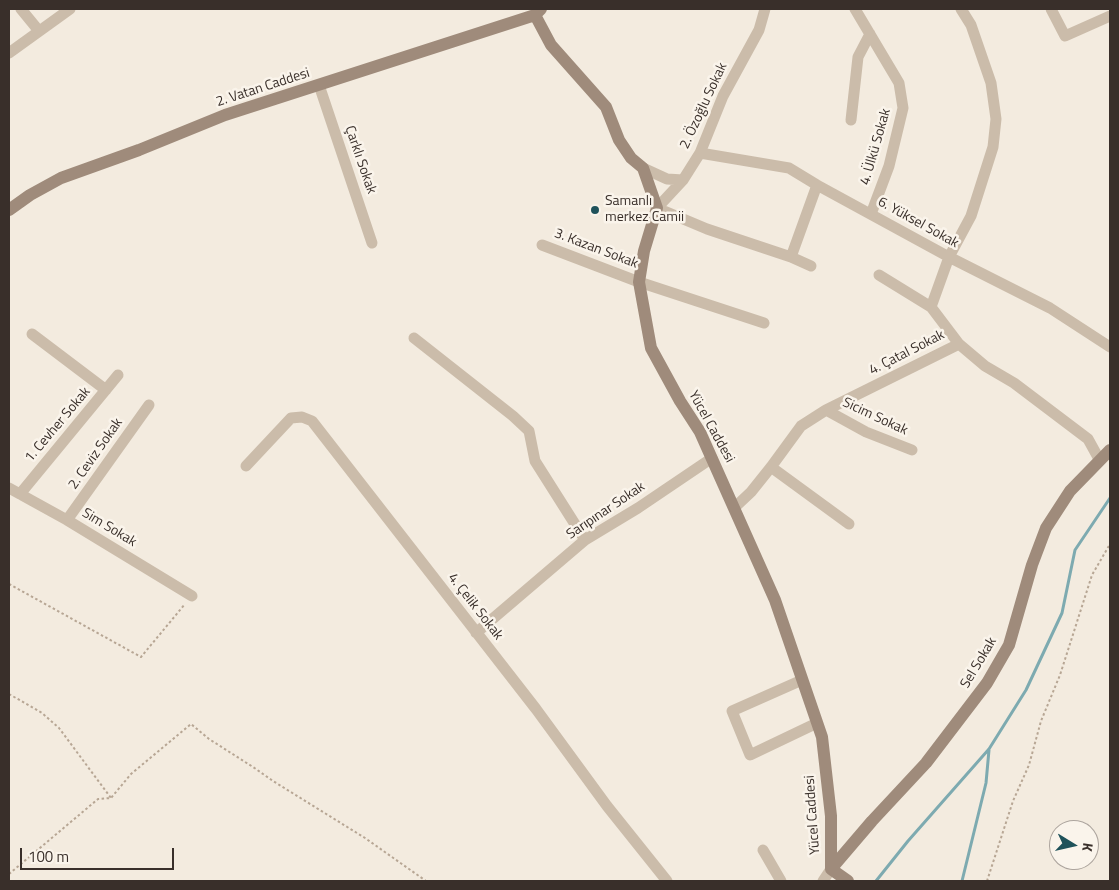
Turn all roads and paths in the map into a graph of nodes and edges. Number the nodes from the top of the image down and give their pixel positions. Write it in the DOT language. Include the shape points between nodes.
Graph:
graph roads {
  1 [pos="21,9"];
  2 [pos="70,9"];
  3 [pos="764,9"];
  4 [pos="855,9"];
  5 [pos="961,9"];
  6 [pos="1051,9"];
  7 [pos="538,12"];
  8 [pos="1110,16"];
  9 [pos="39,31"];
  10 [pos="870,34"];
  11 [pos="9,52"];
  12 [pos="319,85"];
  13 [pos="851,120"];
  14 [pos="700,153"];
  15 [pos="643,168"];
  16 [pos="683,180"];
  17 [pos="816,185"];
  18 [pos="657,208"];
  19 [pos="9,210"];
  20 [pos="871,214"];
  21 [pos="372,244"];
  22 [pos="542,245"];
  23 [pos="949,257"];
  24 [pos="791,258"];
  25 [pos="811,266"];
  26 [pos="879,275"];
  27 [pos="639,282"];
  28 [pos="932,307"];
  29 [pos="764,323"];
  30 [pos="32,334"];
  31 [pos="414,338"];
  32 [pos="959,344"];
  33 [pos="1110,348"];
  34 [pos="118,375"];
  35 [pos="106,390"];
  36 [pos="149,405"];
  37 [pos="826,410"];
  38 [pos="912,450"];
  39 [pos="1110,450"];
  40 [pos="712,458"];
  41 [pos="1099,459"];
  42 [pos="246,466"];
  43 [pos="772,466"];
  44 [pos="9,488"];
  45 [pos="20,494"];
  46 [pos="734,508"];
  47 [pos="67,520"];
  48 [pos="849,524"];
  49 [pos="585,540"];
  50 [pos="1110,544"];
  51 [pos="9,584"];
  52 [pos="192,596"];
  53 [pos="476,633"];
  54 [pos="802,680"];
  55 [pos="9,694"];
  56 [pos="817,722"];
  57 [pos="112,798"];
  58 [pos="762,850"];
  59 [pos="831,869"];
  60 [pos="9,874"];
  61 [pos="845,879"];
  62 [pos="426,881"];
  63 [pos="667,881"];
  64 [pos="781,881"];
  65 [pos="824,881"];
  66 [pos="987,881"];
  1 -- 9 [label="street"];
  2 -- 9 [label="street"];
  3 -- 14 [label="street, 2. Özoğlu Sokak" via="759,30 723,96"];
  4 -- 10 [label="street, 4. Ülkü Sokak"];
  5 -- 23 [label="street" via="971,25 991,83 996,119 993,147 971,216"];
  6 -- 8 [label="street" via="1065,36"];
  7 -- 12 [label="main road, 2. Vatan Caddesi"];
  7 -- 15 [label="main road" via="551,44 606,107 619,140 630,158"];
  9 -- 11 [label="street"];
  10 -- 13 [label="street" via="858,57"];
  10 -- 20 [label="street, 4. Ülkü Sokak" via="899,84 903,108 889,166"];
  12 -- 19 [label="main road, 2. Vatan Caddesi" via="224,115 61,178"];
  12 -- 21 [label="street, Çarklı Sokak"];
  14 -- 16 [label="street, 2. Özoğlu Sokak"];
  14 -- 17 [label="street, 6. Yüksel Sokak" via="789,168"];
  15 -- 16 [label="street" via="667,180"];
  15 -- 18 [label="main road"];
  16 -- 18 [label="street, 2. Özoğlu Sokak"];
  17 -- 20 [label="street, 6. Yüksel Sokak"];
  17 -- 24 [label="street"];
  18 -- 24 [label="street" via="707,230"];
  18 -- 27 [label="main road, Yücel Caddesi"];
  20 -- 23 [label="street, 6. Yüksel Sokak"];
  22 -- 27 [label="street, 3. Kazan Sokak"];
  23 -- 28 [label="street"];
  23 -- 33 [label="street, 6. Yüksel Sokak" via="1050,308"];
  24 -- 25 [label="street"];
  26 -- 28 [label="street"];
  27 -- 29 [label="street, 3. Kazan Sokak"];
  27 -- 40 [label="main road, Yücel Caddesi" via="651,348"];
  28 -- 32 [label="street"];
  30 -- 35 [label="street"];
  31 -- 49 [label="street" via="529,431 535,461"];
  32 -- 37 [label="street, 4. Çatal Sokak"];
  32 -- 41 [label="street, 4. Çatal Sokak" via="1088,439"];
  34 -- 35 [label="street, 1. Cevher Sokak"];
  35 -- 45 [label="street, 1. Cevher Sokak"];
  36 -- 47 [label="street, 2. Ceviz Sokak"];
  37 -- 38 [label="street, Sicim Sokak" via="866,432"];
  37 -- 43 [label="street, 4. Çatal Sokak" via="801,426"];
  39 -- 41 [label="main road, Sel Sokak"];
  40 -- 46 [label="main road, Yücel Caddesi"];
  40 -- 49 [label="street, Sarıpınar Sokak"];
  41 -- 59 [label="main road, Sel Sokak" via="1070,491 1046,528 1008,645 987,684 926,763"];
  42 -- 53 [label="street, 4. Çelik Sokak" via="291,418 302,417 312,421"];
  43 -- 46 [label="street, 4. Çatal Sokak"];
  43 -- 48 [label="street"];
  44 -- 45 [label="street, Sim Sokak"];
  45 -- 47 [label="street, Sim Sokak"];
  46 -- 54 [label="main road, Yücel Caddesi" via="776,600"];
  47 -- 52 [label="street, Sim Sokak"];
  49 -- 53 [label="street, Sarıpınar Sokak"];
  50 -- 66 [label="path" via="1092,575"];
  51 -- 52 [label="path" via="140,657"];
  53 -- 63 [label="street, 4. Çelik Sokak"];
  54 -- 56 [label="main road, Yücel Caddesi"];
  54 -- 56 [label="street" via="732,711 750,755"];
  55 -- 57 [label="path" via="42,713 59,728"];
  56 -- 59 [label="main road, Yücel Caddesi" via="822,737 831,816"];
  57 -- 60 [label="path" via="98,799"];
  57 -- 62 [label="path" via="131,774 191,724"];
  58 -- 64 [label="street"];
  59 -- 61 [label="main road, Yücel Caddesi"];
  59 -- 65 [label="street"];
}
